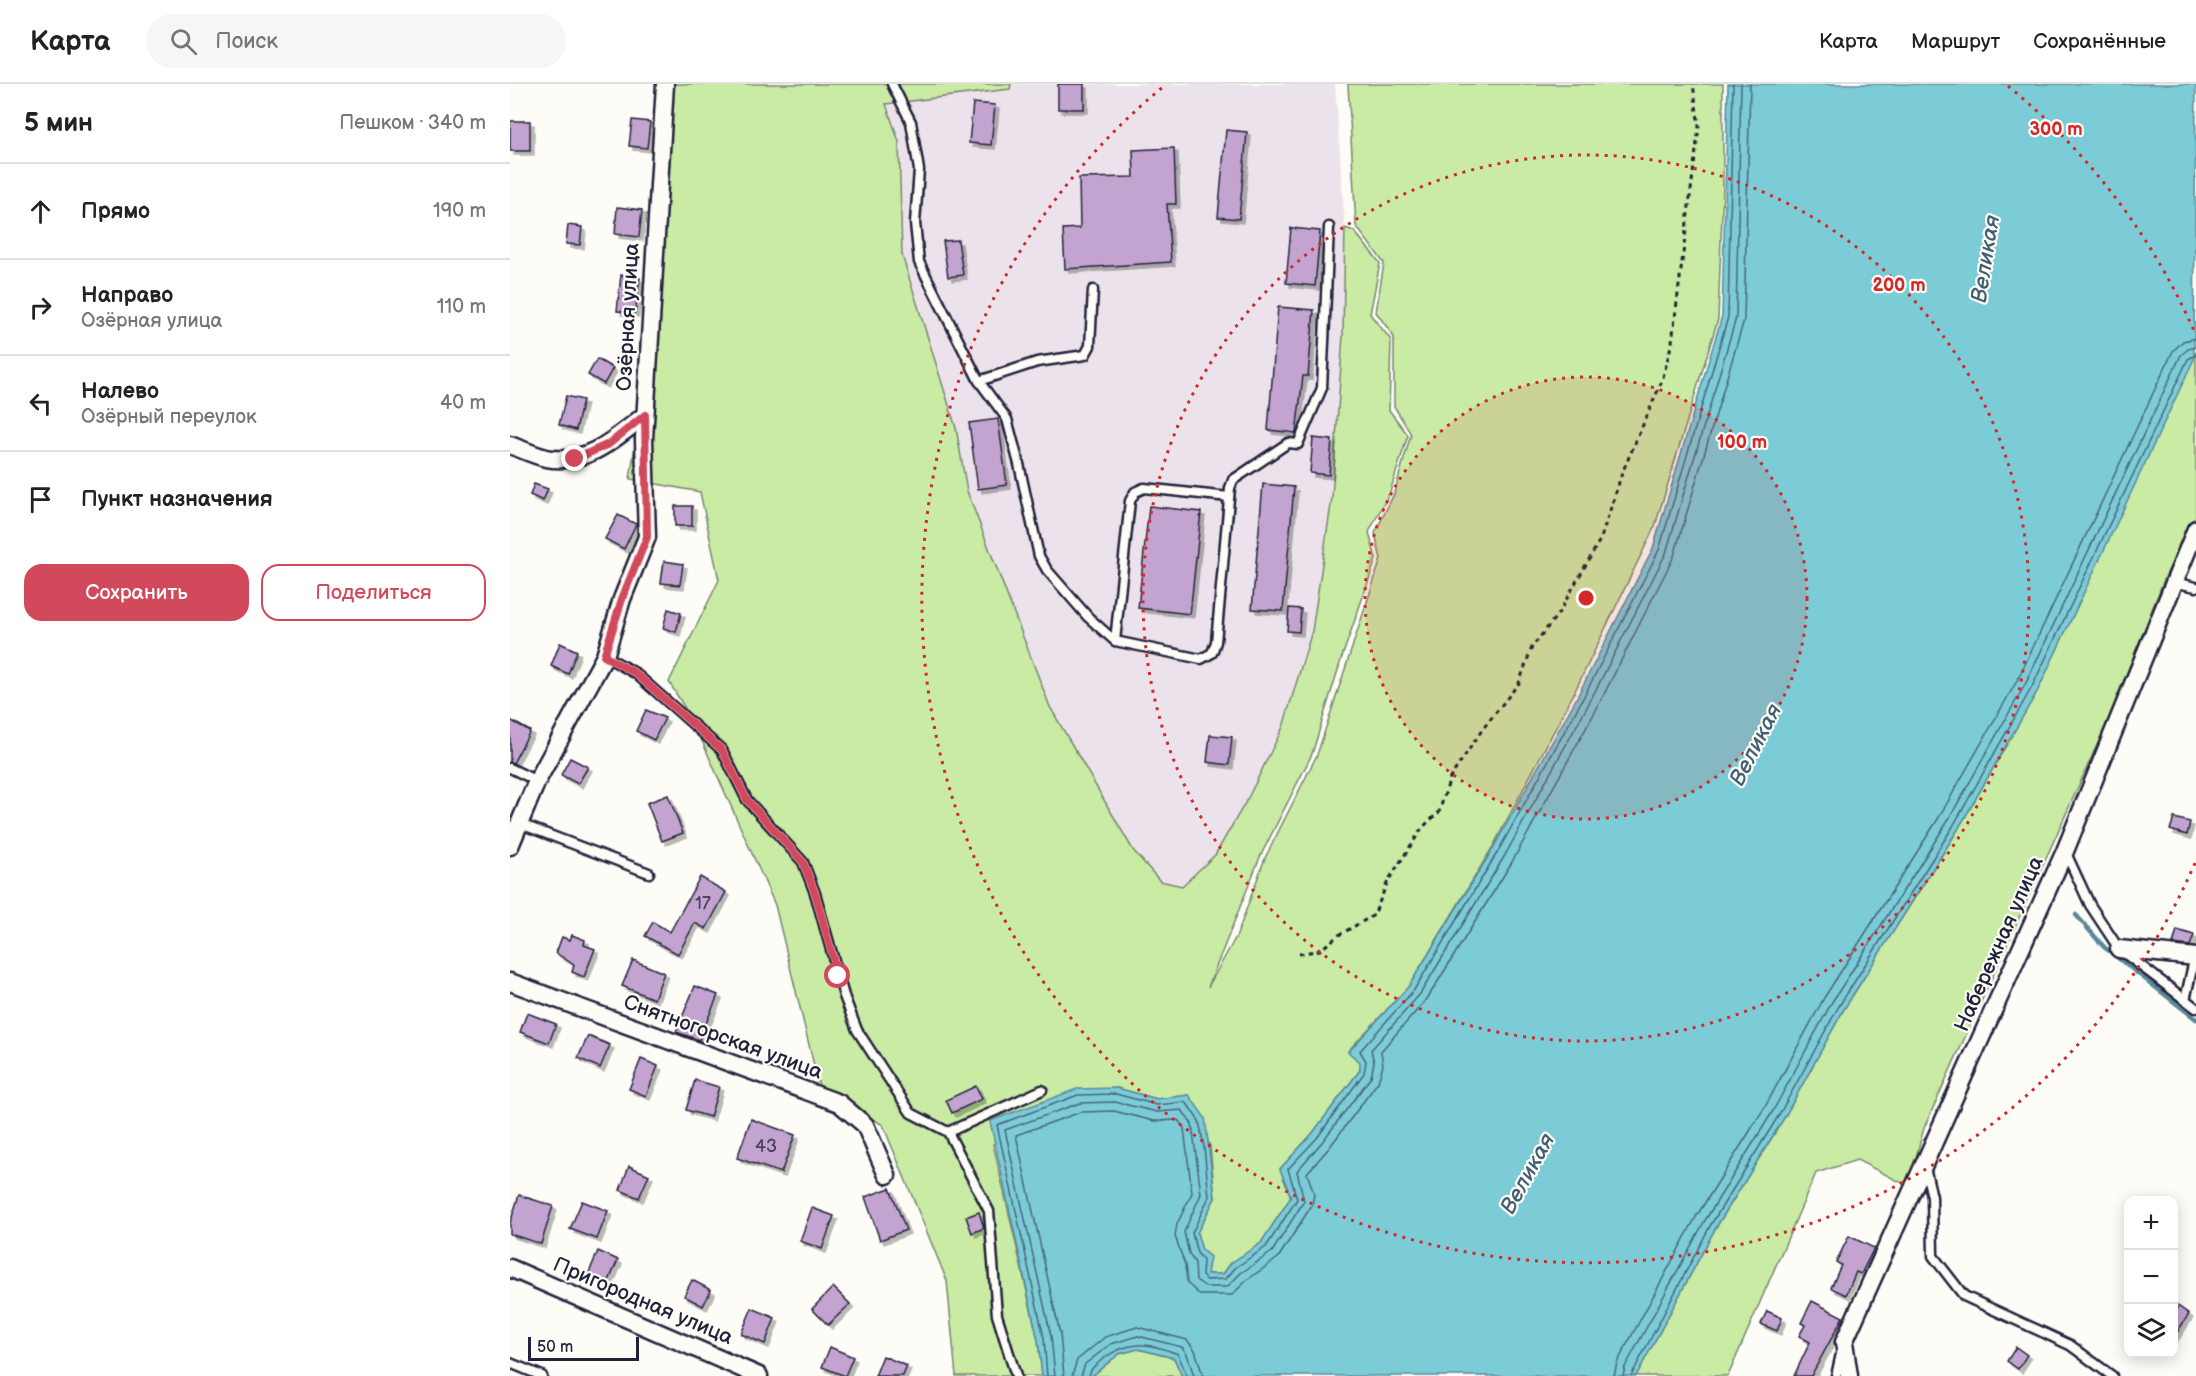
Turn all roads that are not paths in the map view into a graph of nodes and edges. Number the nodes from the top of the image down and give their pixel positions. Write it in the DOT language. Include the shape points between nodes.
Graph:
graph roads {
  1 [pos="665,84"];
  2 [pos="892,84"];
  3 [pos="1329,227"];
  4 [pos="1093,290"];
  5 [pos="979,381"];
  6 [pos="645,415"];
  7 [pos="510,445"];
  8 [pos="1229,497"];
  9 [pos="2196,529"];
  10 [pos="2173,581"];
  11 [pos="2196,587"];
  12 [pos="1114,641"];
  13 [pos="604,656"];
  14 [pos="510,768"];
  15 [pos="537,781"];
  16 [pos="518,823"];
  17 [pos="510,846"];
  18 [pos="2065,851"];
  19 [pos="649,873"];
  20 [pos="2119,949"];
  21 [pos="2196,955"];
  22 [pos="510,982"];
  23 [pos="2185,1000"];
  24 [pos="2196,1008"];
  25 [pos="1042,1090"];
  26 [pos="948,1132"];
  27 [pos="1924,1164"];
  28 [pos="887,1175"];
  29 [pos="510,1269"];
  30 [pos="1844,1342"];
  31 [pos="510,1363"];
  32 [pos="542,1376"];
  33 [pos="759,1376"];
  34 [pos="1016,1376"];
  35 [pos="1836,1376"];
  36 [pos="1849,1376"];
  37 [pos="2112,1376"];
  1 -- 6 [label="street, Озёрная улица"];
  2 -- 5 [label="lane" via="911,122 919,170 915,223 919,262"];
  3 -- 8 [label="lane" via="1322,388 1299,444 1288,443 1240,473 1233,480"];
  4 -- 5 [label="lane" via="1090,346 1085,355 1037,362"];
  5 -- 12 [label="lane" via="1007,420 1039,556 1088,617"];
  6 -- 7 [label="street" via="609,444 575,459 546,458"];
  6 -- 13 [label="street, Озёрная улица" via="647,537"];
  8 -- 12 [label="lane" via="1144,488 1135,492 1130,501"];
  8 -- 12 [label="lane" via="1212,653 1201,659"];
  9 -- 10 [label="street, Набережная улица"];
  10 -- 11 [label="lane"];
  10 -- 18 [label="street, Набережная улица"];
  13 -- 15 [label="street, Озёрная улица"];
  13 -- 26 [label="lane" via="635,673 722,750 747,800 803,862 857,1030 911,1113"];
  14 -- 15 [label="lane"];
  15 -- 16 [label="street, Озёрная улица"];
  16 -- 17 [label="street, Озёрная улица"];
  16 -- 19 [label="lane"];
  18 -- 20 [label="lane" via="2090,905"];
  18 -- 27 [label="street, Набережная улица"];
  20 -- 21 [label="street"];
  20 -- 23 [label="lane"];
  21 -- 23 [label="lane"];
  22 -- 28 [label="street, Снятногорская улица" via="839,1103 865,1125"];
  23 -- 24 [label="lane"];
  25 -- 26 [label="lane"];
  26 -- 34 [label="lane" via="989,1211 997,1315"];
  27 -- 30 [label="street, Набережная улица"];
  27 -- 37 [label="lane" via="1932,1197 1933,1256 1964,1296 2070,1345"];
  29 -- 33 [label="street, Пригородная улица"];
  30 -- 35 [label="lane"];
  30 -- 36 [label="street"];
  31 -- 32 [label="lane"];
}
